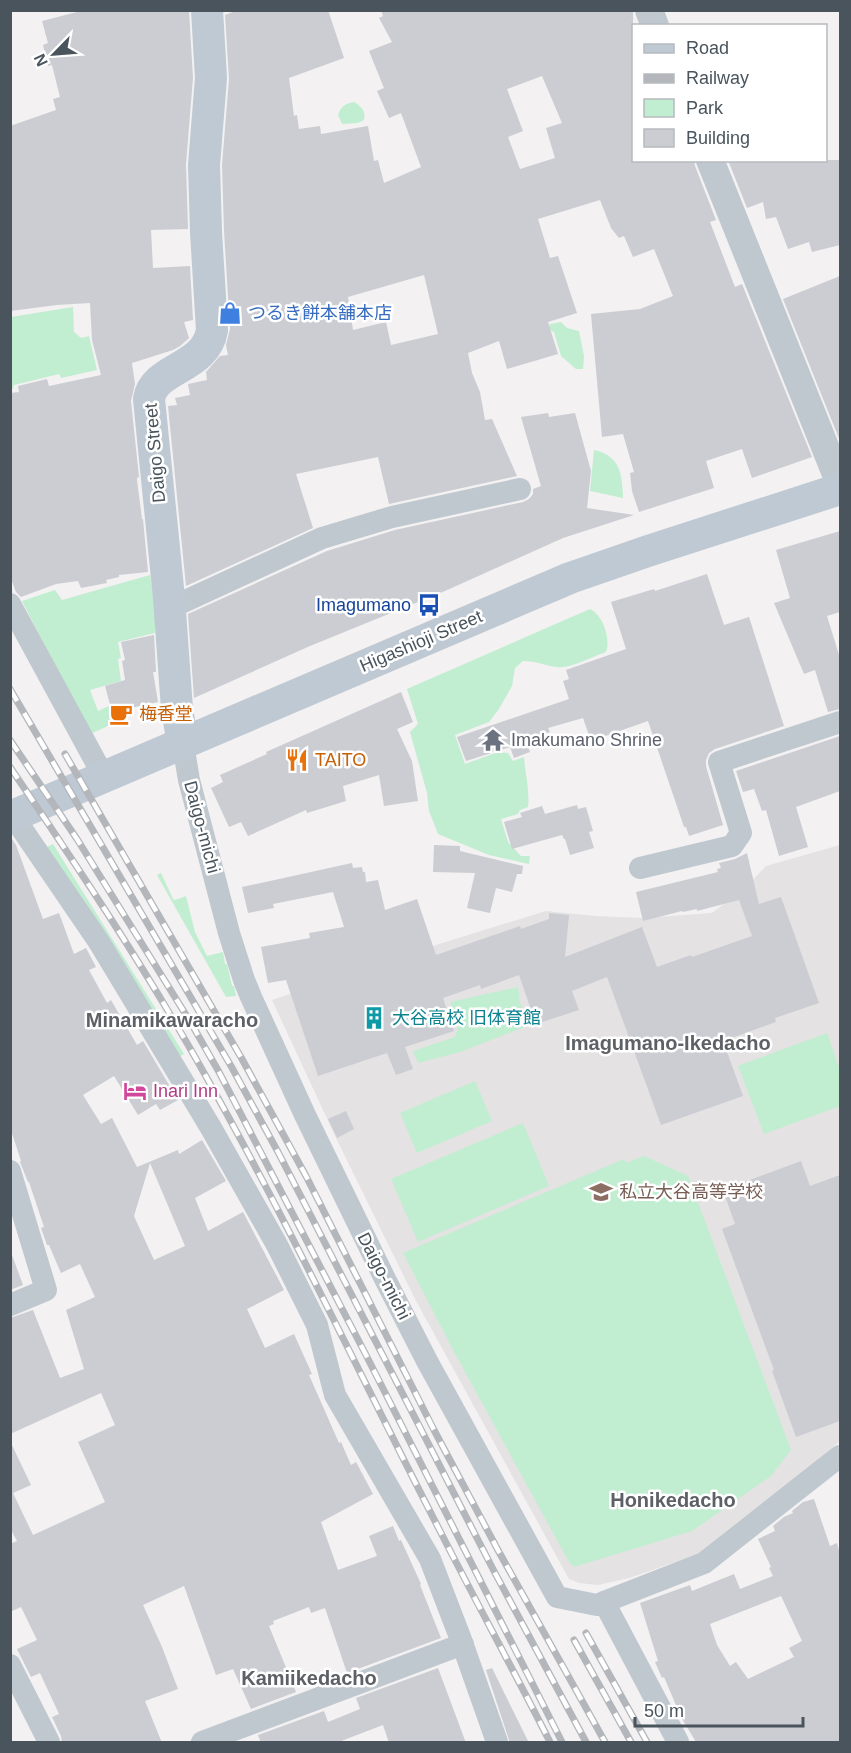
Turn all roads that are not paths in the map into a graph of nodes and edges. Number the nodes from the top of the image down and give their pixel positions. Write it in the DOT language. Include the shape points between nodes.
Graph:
graph roads {
  1 [pos="207,10"];
  2 [pos="711,162"];
  3 [pos="840,484"];
  4 [pos="520,489"];
  5 [pos="840,489"];
  6 [pos="10,604"];
  7 [pos="170,608"];
  8 [pos="840,723"];
  9 [pos="183,744"];
  10 [pos="101,779"];
  11 [pos="16,814"];
  12 [pos="640,868"];
  13 [pos="10,1171"];
  14 [pos="10,1305"];
  15 [pos="840,1456"];
  16 [pos="604,1602"];
  17 [pos="463,1644"];
  18 [pos="10,1665"];
  19 [pos="49,1743"];
  20 [pos="202,1743"];
  21 [pos="496,1743"];
  22 [pos="678,1743"];
  1 -- 7 [label="main road, Daigo Street" via="211,78 204,165 212,330 210,342 199,355 160,381 149,399"];
  2 -- 3 [label="street"];
  4 -- 7 [label="street" via="322,537"];
  5 -- 9 [label="main road, Higashioji Street" via="578,575"];
  6 -- 10 [label="street"];
  7 -- 9 [label="main road, Daigo Street"];
  8 -- 12 [label="street" via="719,762 741,833 732,846"];
  9 -- 10 [label="main road, Higashioji Street"];
  9 -- 16 [label="street, Daigo-michi" via="189,780 244,980 305,1116 427,1361 557,1597 597,1605"];
  10 -- 11 [label="main road, Higashioji Street"];
  11 -- 17 [label="street" via="99,942 277,1245 317,1325 335,1395 430,1559"];
  13 -- 14 [label="street" via="46,1290"];
  15 -- 16 [label="street" via="704,1563"];
  16 -- 22 [label="street"];
  17 -- 20 [label="street"];
  17 -- 21 [label="street"];
  18 -- 19 [label="street"];
}
